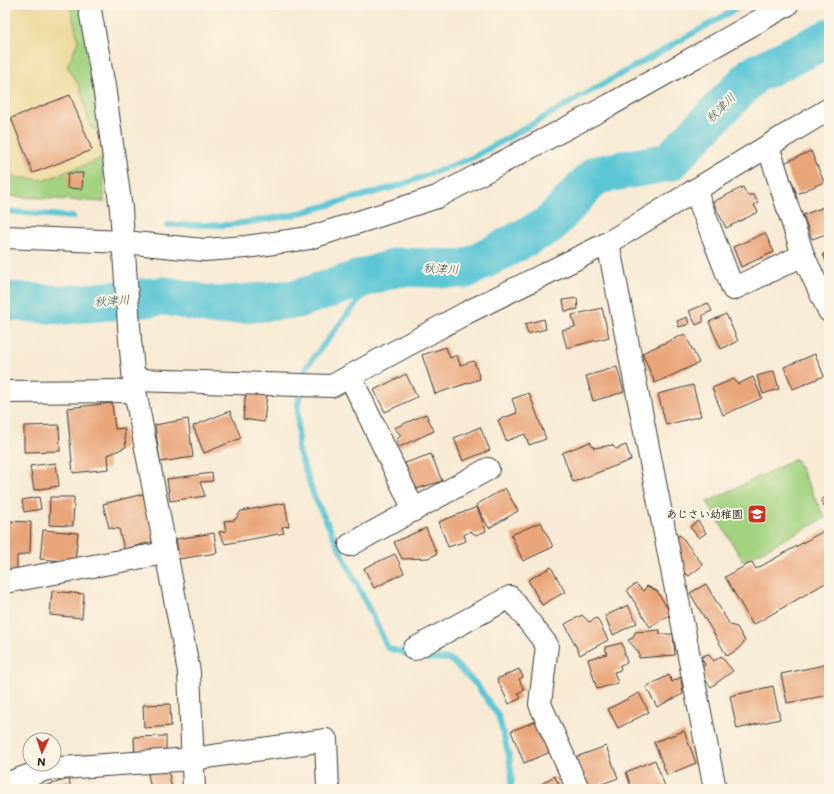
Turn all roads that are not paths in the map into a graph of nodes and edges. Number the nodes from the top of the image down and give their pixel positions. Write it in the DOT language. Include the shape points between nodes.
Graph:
graph roads {
  1 [pos="90,5"];
  2 [pos="787,5"];
  3 [pos="829,109"];
  4 [pos="768,146"];
  5 [pos="695,190"];
  6 [pos="5,237"];
  7 [pos="124,242"];
  8 [pos="608,243"];
  9 [pos="803,255"];
  10 [pos="827,303"];
  11 [pos="350,376"];
  12 [pos="134,386"];
  13 [pos="5,392"];
  14 [pos="488,469"];
  15 [pos="414,510"];
  16 [pos="350,545"];
  17 [pos="165,553"];
  18 [pos="5,582"];
  19 [pos="414,649"];
  20 [pos="192,759"];
  21 [pos="5,784"];
  22 [pos="194,789"];
  23 [pos="328,789"];
  24 [pos="578,789"];
  25 [pos="715,789"];
  1 -- 7 [label="street" via="104,86"];
  2 -- 7 [label="street" via="610,105 437,197 309,238 204,250"];
  3 -- 4 [label="street"];
  4 -- 5 [label="street"];
  4 -- 9 [label="street"];
  5 -- 8 [label="street"];
  5 -- 9 [label="street" via="733,289"];
  6 -- 7 [label="street"];
  7 -- 12 [label="street"];
  8 -- 11 [label="street" via="466,313"];
  8 -- 25 [label="street"];
  9 -- 10 [label="street"];
  11 -- 12 [label="street" via="332,386"];
  11 -- 15 [label="street"];
  12 -- 13 [label="street"];
  12 -- 17 [label="street"];
  14 -- 15 [label="street"];
  15 -- 16 [label="street"];
  17 -- 18 [label="street"];
  17 -- 20 [label="street" via="178,607 189,672"];
  19 -- 24 [label="street" via="510,597 547,645 540,704"];
  20 -- 21 [label="street" via="47,769"];
  20 -- 22 [label="street"];
  20 -- 23 [label="street" via="326,740"];
}
